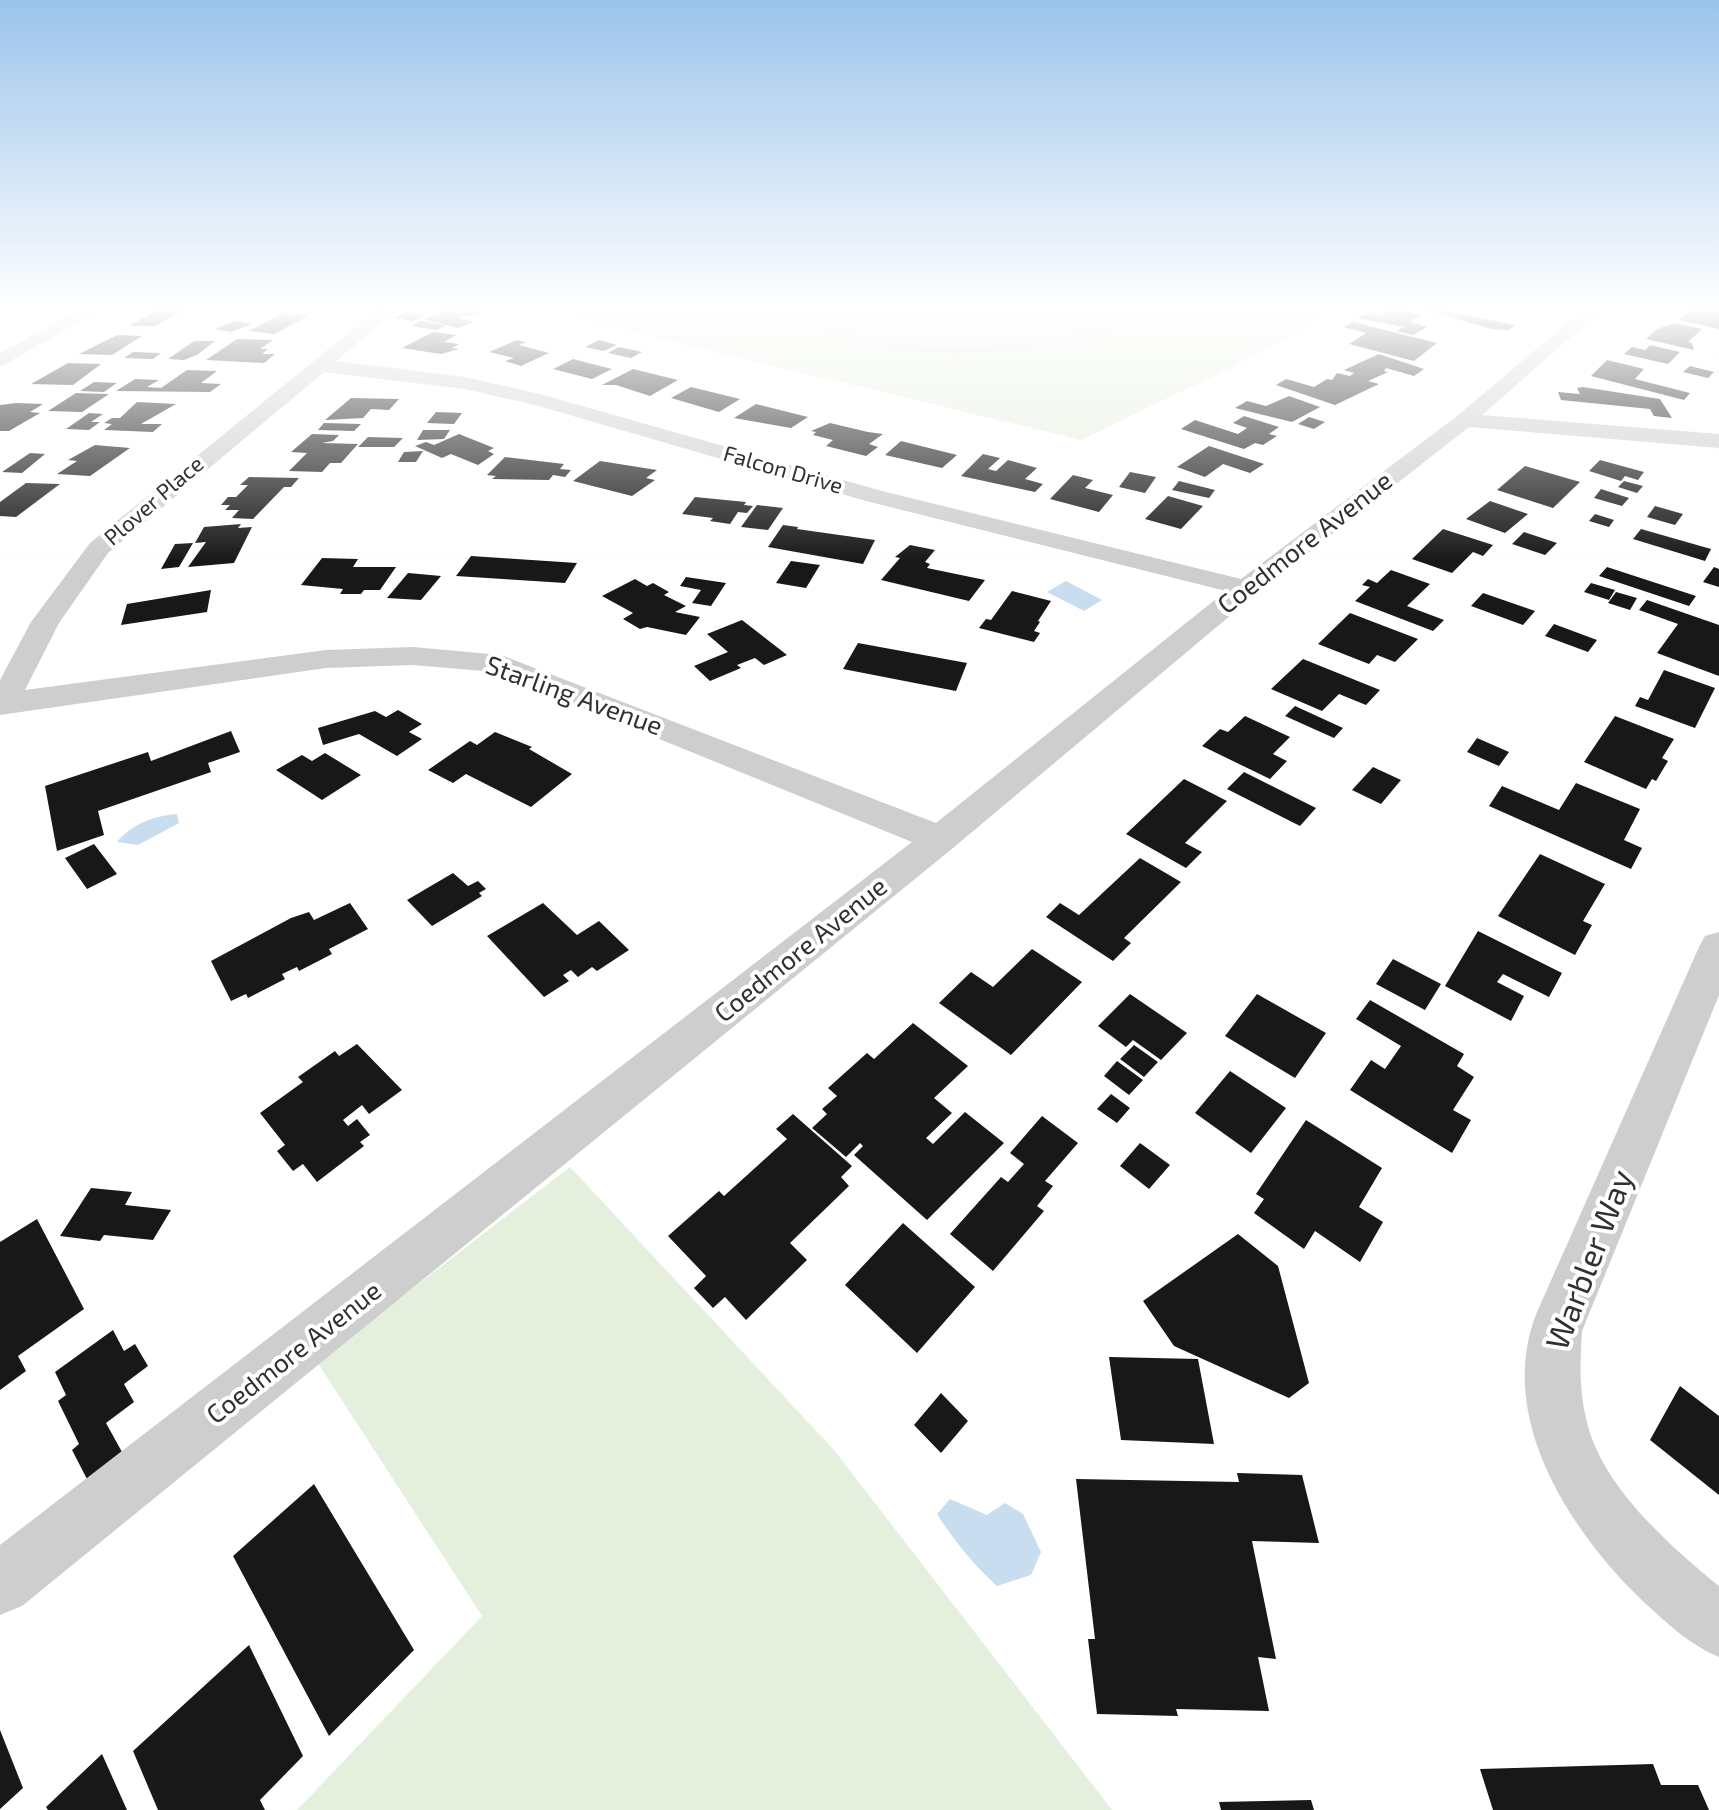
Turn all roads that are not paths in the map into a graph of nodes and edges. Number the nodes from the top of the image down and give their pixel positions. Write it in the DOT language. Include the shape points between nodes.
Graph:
graph roads {
  1 [pos="284,392"];
  2 [pos="507,392"];
  3 [pos="1496,392"];
  4 [pos="1464,420"];
  5 [pos="1719,441"];
  6 [pos="1246,588"];
  7 [pos="2,704"];
  8 [pos="940,839"];
  9 [pos="1719,947"];
  10 [pos="0,1584"];
  11 [pos="1719,1626"];
  1 -- 7 [label="street, Plover Place" via="99,548 45,622"];
  2 -- 6 [label="street, Falcon Drive" via="874,496"];
  3 -- 4 [label="street, Coedmore Avenue"];
  4 -- 5 [label="street"];
  4 -- 6 [label="street, Coedmore Avenue"];
  6 -- 8 [label="street, Coedmore Avenue"];
  7 -- 8 [label="street, Starling Avenue" via="231,670 376,655 454,657 501,664"];
  8 -- 10 [label="street, Coedmore Avenue"];
  9 -- 11 [label="street, Warbler Way" via="1556,1331 1549,1365 1559,1423 1581,1479 1610,1523 1666,1584"];
}
